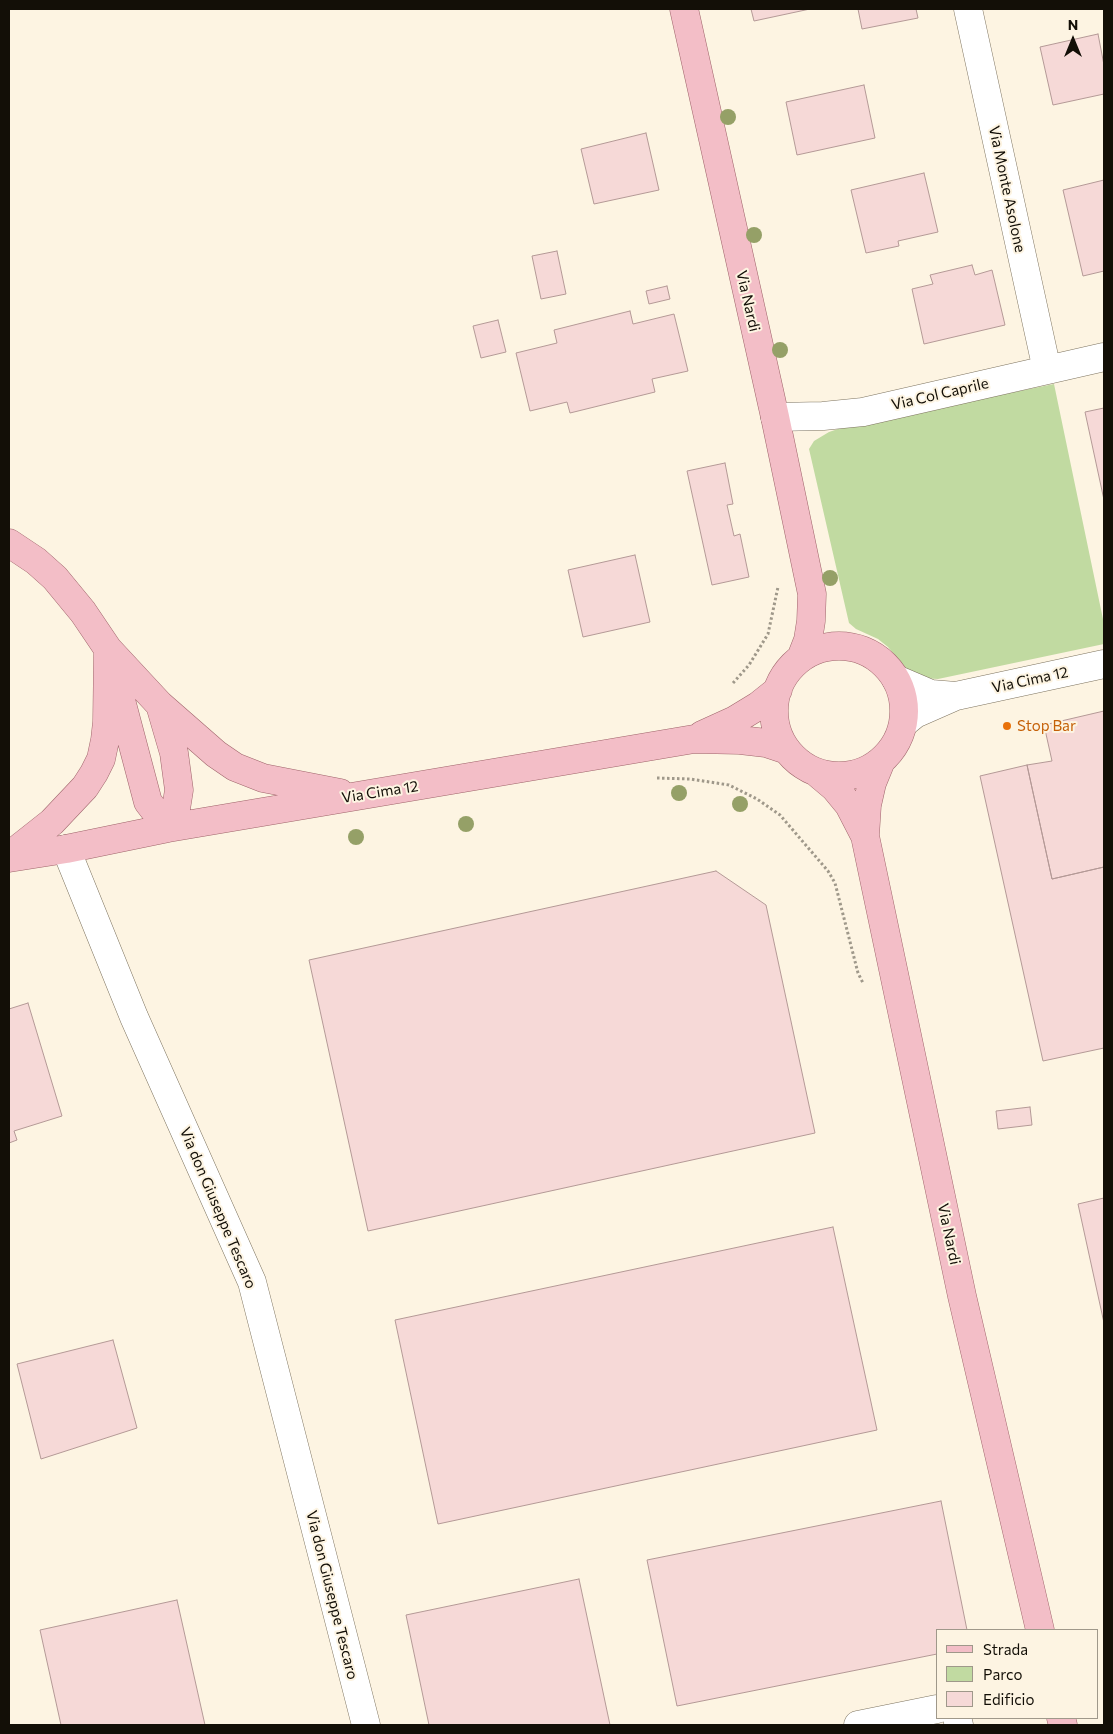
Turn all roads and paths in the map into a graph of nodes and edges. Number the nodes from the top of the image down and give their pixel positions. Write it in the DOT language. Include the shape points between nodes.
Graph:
graph roads {
  1 [pos="684,9"];
  2 [pos="968,9"];
  3 [pos="1104,357"];
  4 [pos="1047,370"];
  5 [pos="775,417"];
  6 [pos="9,543"];
  7 [pos="778,580"];
  8 [pos="812,594"];
  9 [pos="852,648"];
  10 [pos="108,649"];
  11 [pos="801,658"];
  12 [pos="1104,664"];
  13 [pos="896,680"];
  14 [pos="730,686"];
  15 [pos="778,690"];
  16 [pos="956,696"];
  17 [pos="160,705"];
  18 [pos="904,723"];
  19 [pos="694,739"];
  20 [pos="787,750"];
  21 [pos="881,761"];
  22 [pos="816,772"];
  23 [pos="650,778"];
  24 [pos="357,796"];
  25 [pos="168,828"];
  26 [pos="865,836"];
  27 [pos="66,849"];
  28 [pos="9,857"];
  29 [pos="864,986"];
  30 [pos="1040,1629"];
  31 [pos="936,1709"];
  32 [pos="366,1725"];
  33 [pos="858,1725"];
  1 -- 5 [label="main road, Via Nardi"];
  2 -- 4 [label="street, Via Monte Asolone"];
  3 -- 4 [label="street, Via Col Caprile"];
  4 -- 5 [label="street, Via Col Caprile" via="863,412"];
  5 -- 8 [label="main road, Via Nardi"];
  6 -- 10 [label="main road" via="55,578"];
  7 -- 14 [label="path" via="768,634 748,666"];
  8 -- 9 [label="main road" via="825,618"];
  8 -- 11 [label="main road" via="808,640"];
  9 -- 11 [label="main road" via="829,647"];
  9 -- 13 [label="main road" via="865,651 883,663"];
  10 -- 17 [label="main road"];
  10 -- 25 [label="main road" via="148,802"];
  10 -- 28 [label="main road" via="107,722 98,766 85,787 52,822"];
  11 -- 15 [label="main road" via="787,672"];
  12 -- 16 [label="street, Via Cima 12"];
  13 -- 16 [label="street" via="931,694"];
  13 -- 18 [label="main road" via="903,698"];
  15 -- 19 [label="main road" via="735,720"];
  15 -- 20 [label="main road" via="775,719"];
  16 -- 18 [label="street" via="914,714"];
  17 -- 24 [label="main road" via="235,767 263,778"];
  17 -- 25 [label="main road" via="174,753 179,790"];
  18 -- 21 [label="main road" via="894,746"];
  19 -- 20 [label="main road" via="766,743"];
  19 -- 24 [label="main road, Via Cima 12"];
  20 -- 22 [label="main road"];
  21 -- 22 [label="main road" via="845,776"];
  21 -- 26 [label="main road" via="867,805"];
  22 -- 26 [label="main road" via="849,804"];
  23 -- 29 [label="path" via="690,779 729,785 780,815 835,883"];
  24 -- 25 [label="main road, Via Cima 12"];
  25 -- 27 [label="main road, Via Cima 12"];
  26 -- 30 [label="main road, Via Nardi" via="962,1296"];
  27 -- 28 [label="main road, Via Cima 12"];
  27 -- 32 [label="street, Via don Giuseppe Tescaro" via="134,1017 252,1282"];
  31 -- 33 [label="street"];
}
